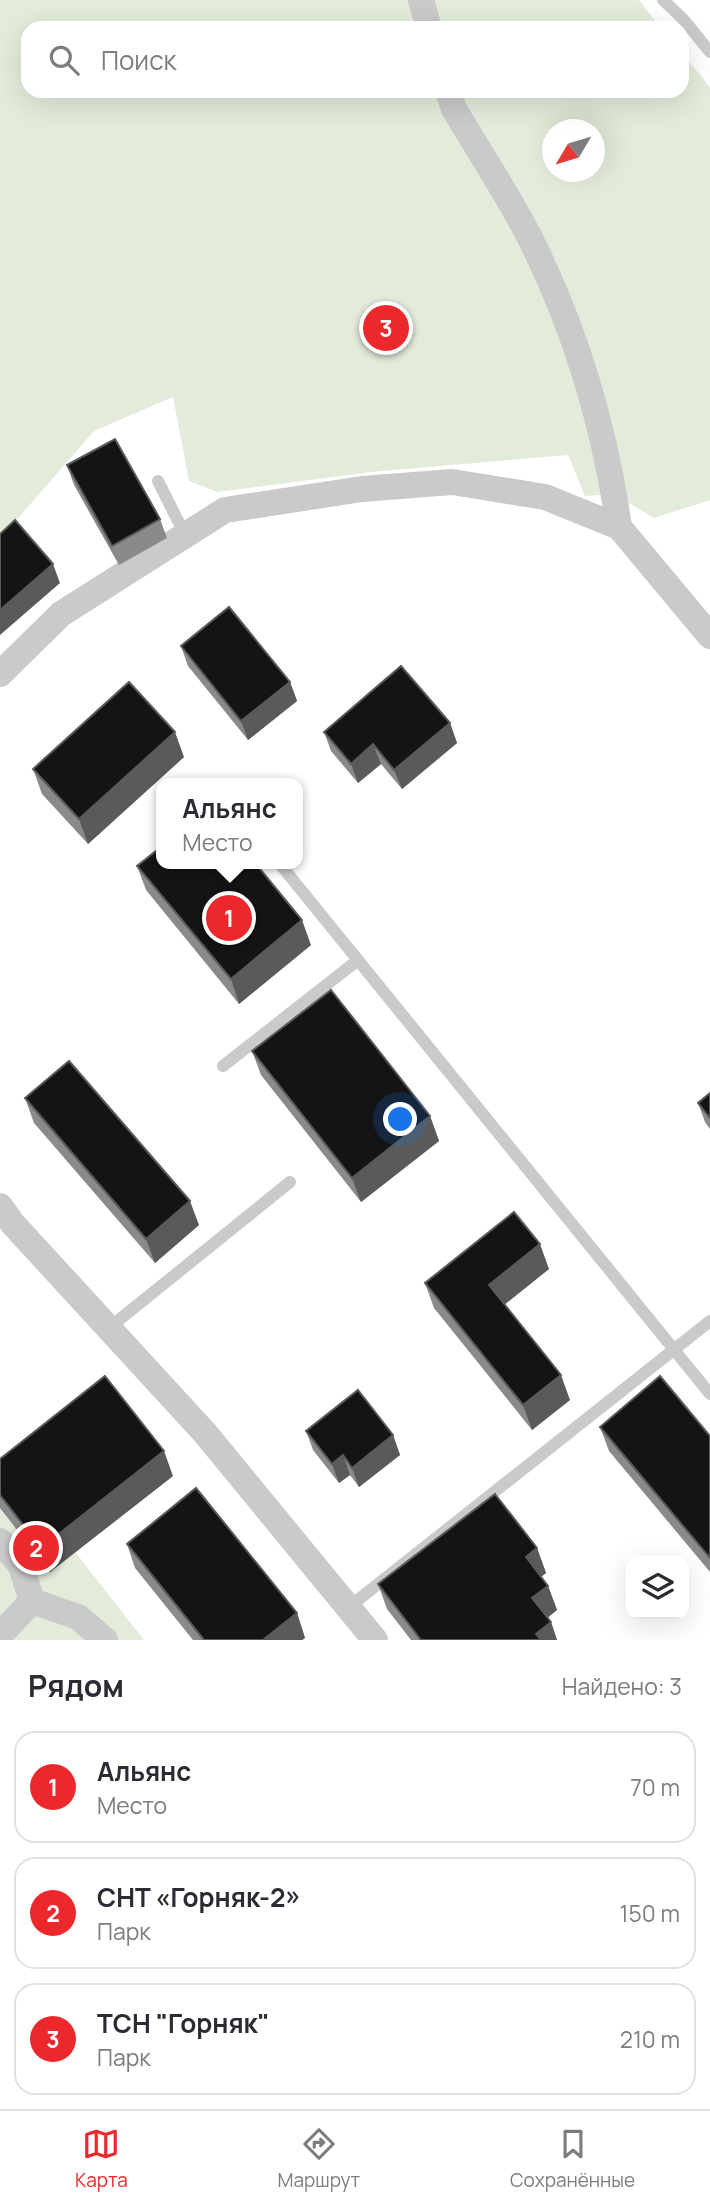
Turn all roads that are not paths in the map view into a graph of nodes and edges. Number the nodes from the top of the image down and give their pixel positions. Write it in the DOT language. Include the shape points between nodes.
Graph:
graph roads {
  1 [pos="421,0"];
  2 [pos="663,0"];
  3 [pos="427,21"];
  4 [pos="685,21"];
  5 [pos="689,26"];
  6 [pos="710,52"];
  7 [pos="450,98"];
  8 [pos="158,481"];
  9 [pos="619,527"];
  10 [pos="185,535"];
  11 [pos="710,636"];
  12 [pos="0,674"];
  13 [pos="284,869"];
  14 [pos="358,960"];
  15 [pos="223,1066"];
  16 [pos="290,1182"];
  17 [pos="0,1206"];
  18 [pos="710,1321"];
  19 [pos="108,1328"];
  20 [pos="674,1349"];
  21 [pos="710,1394"];
  22 [pos="0,1541"];
  23 [pos="32,1601"];
  24 [pos="349,1607"];
  25 [pos="0,1635"];
  26 [pos="105,1640"];
  27 [pos="375,1640"];
  1 -- 3 [label="street"];
  2 -- 4 [label="lane"];
  5 -- 6 [label="lane"];
  7 -- 9 [label="street" via="532,242 579,351"];
  8 -- 10 [label="lane"];
  9 -- 10 [label="street" via="545,497 452,482 362,489 225,510"];
  9 -- 11 [label="street"];
  10 -- 12 [label="street" via="61,614"];
  13 -- 14 [label="lane"];
  14 -- 15 [label="lane"];
  14 -- 20 [label="lane"];
  16 -- 19 [label="lane"];
  17 -- 19 [label="street"];
  18 -- 20 [label="lane"];
  19 -- 24 [label="street" via="205,1433"];
  20 -- 21 [label="lane"];
  20 -- 24 [label="lane"];
  22 -- 23 [label="street" via="21,1566"];
  23 -- 25 [label="street"];
  23 -- 26 [label="street" via="78,1617"];
  24 -- 27 [label="street"];
}
